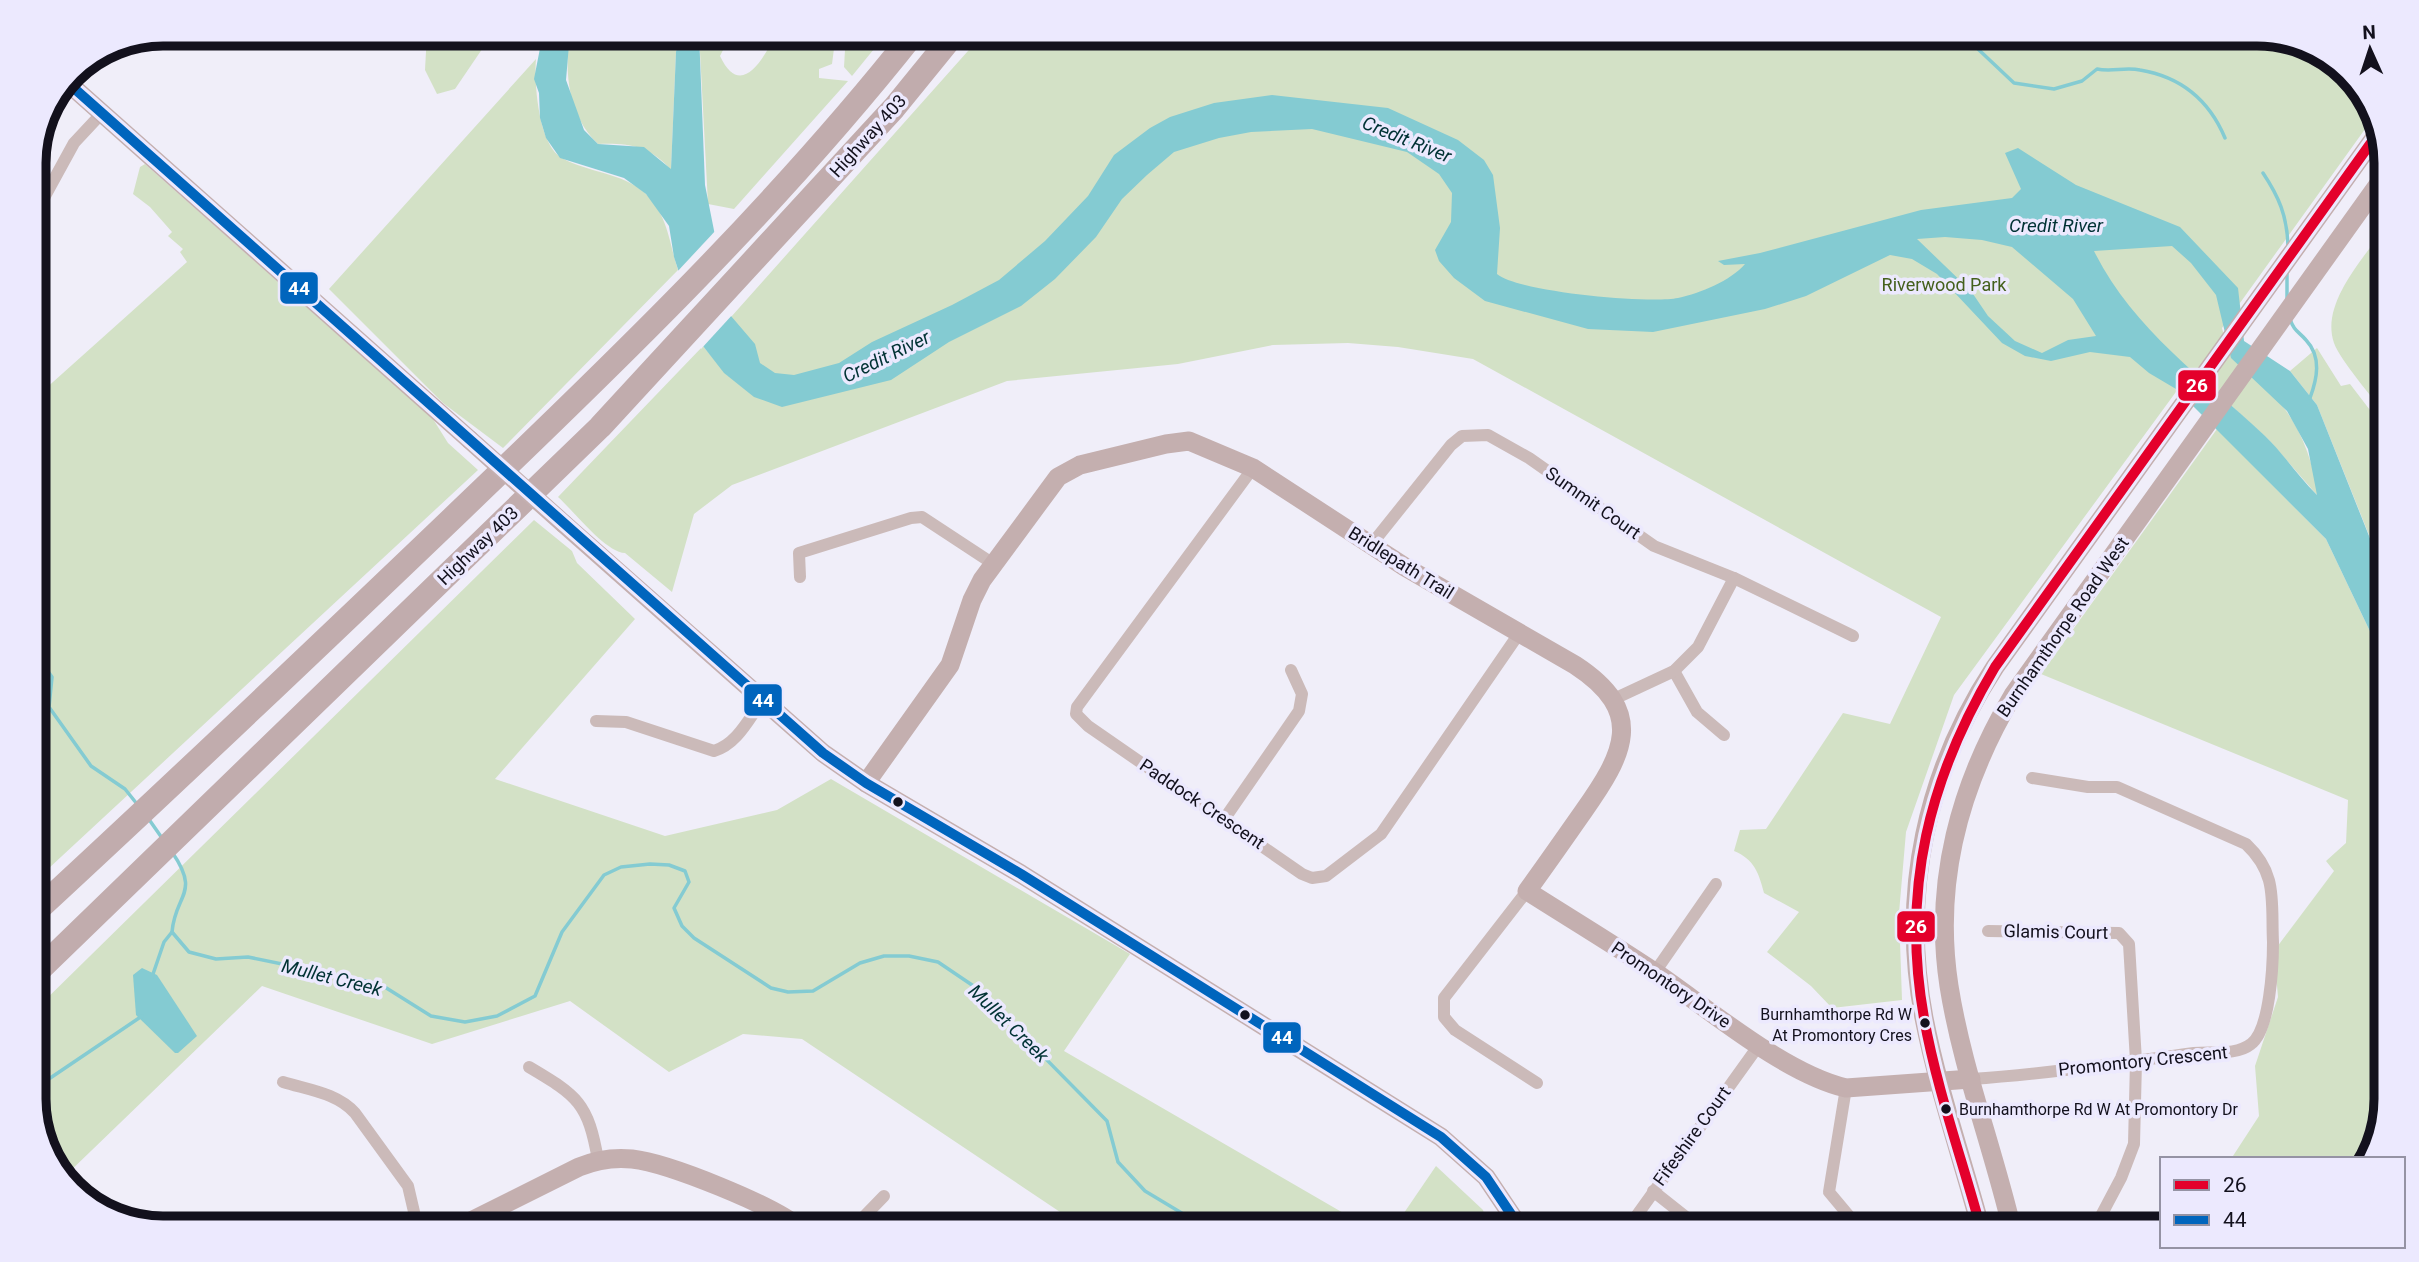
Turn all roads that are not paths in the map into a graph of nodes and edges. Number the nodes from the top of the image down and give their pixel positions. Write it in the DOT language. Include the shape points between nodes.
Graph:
graph roads {
  1 [pos="904,46"];
  2 [pos="944,46"];
  3 [pos="73,88"];
  4 [pos="102,113"];
  5 [pos="2371,142"];
  6 [pos="2373,192"];
  7 [pos="46,193"];
  8 [pos="1253,468"];
  9 [pos="1371,545"];
  10 [pos="995,565"];
  11 [pos="800,577"];
  12 [pos="1734,578"];
  13 [pos="1518,635"];
  14 [pos="1853,636"];
  15 [pos="1291,670"];
  16 [pos="1674,671"];
  17 [pos="1614,699"];
  18 [pos="762,701"];
  19 [pos="596,721"];
  20 [pos="1724,735"];
  21 [pos="2032,778"];
  22 [pos="866,783"];
  23 [pos="1226,818"];
  24 [pos="1716,884"];
  25 [pos="1527,891"];
  26 [pos="46,902"];
  27 [pos="1988,931"];
  28 [pos="46,964"];
  29 [pos="1655,972"];
  30 [pos="1759,1045"];
  31 [pos="2136,1061"];
  32 [pos="530,1067"];
  33 [pos="1971,1079"];
  34 [pos="1940,1080"];
  35 [pos="283,1082"];
  36 [pos="1537,1083"];
  37 [pos="1846,1088"];
  38 [pos="598,1160"];
  39 [pos="1653,1191"];
  40 [pos="884,1196"];
  41 [pos="415,1216"];
  42 [pos="482,1216"];
  43 [pos="771,1216"];
  44 [pos="865,1216"];
  45 [pos="1512,1216"];
  46 [pos="1636,1216"];
  47 [pos="1685,1216"];
  48 [pos="1849,1216"];
  49 [pos="1977,1216"];
  50 [pos="2008,1216"];
  51 [pos="2101,1216"];
  1 -- 26 [label="highway, Highway 403" via="872,87 626,353"];
  2 -- 28 [label="highway, Highway 403" via="894,108 600,427"];
  3 -- 4 [label="main road"];
  4 -- 7 [label="street" via="74,143"];
  4 -- 18 [label="main road, bridge"];
  5 -- 34 [label="main road, Burnhamthorpe Road West" via="2019,634 1980,690 1952,743 1921,845 1915,892 1924,1016"];
  6 -- 33 [label="main road, Burnhamthorpe Road West" via="2013,695 1984,748 1963,801 1951,851 1945,912 1945,952"];
  8 -- 9 [label="main road, Bridlepath Trail"];
  8 -- 10 [label="main road, Bridlepath Trail" via="1189,441 1069,468"];
  8 -- 23 [label="street, Paddock Crescent" via="1076,714"];
  9 -- 12 [label="street, Summit Court" via="1451,445 1462,436 1488,435 1654,545"];
  9 -- 13 [label="main road, Bridlepath Trail"];
  10 -- 11 [label="street" via="922,517 799,553"];
  10 -- 22 [label="main road, Bridlepath Trail" via="972,600 950,665"];
  12 -- 14 [label="street, Summit Court"];
  12 -- 16 [label="street" via="1698,647"];
  13 -- 17 [label="main road, Bridlepath Trail" via="1599,680"];
  13 -- 23 [label="street, Paddock Crescent" via="1381,834 1326,876 1302,874"];
  15 -- 23 [label="street" via="1302,694 1299,710"];
  16 -- 17 [label="street"];
  16 -- 20 [label="street" via="1697,712"];
  17 -- 25 [label="main road" via="1622,728 1621,750 1610,774"];
  18 -- 19 [label="street" via="735,739 714,751 626,722"];
  18 -- 22 [label="main road"];
  21 -- 31 [label="street, Promontory Crescent" via="2117,787 2246,844 2263,860 2270,880 2273,948 2261,1031 2252,1044 2238,1051"];
  22 -- 45 [label="main road" via="1078,909 1441,1137 1486,1177"];
  24 -- 29 [label="street"];
  25 -- 29 [label="main road, Promontory Drive"];
  25 -- 36 [label="street" via="1444,998 1444,1017 1455,1030"];
  27 -- 31 [label="street, Glamis Court" via="2119,933 2129,944"];
  29 -- 30 [label="main road, Promontory Drive"];
  30 -- 37 [label="main road, Promontory Drive" via="1828,1084"];
  30 -- 39 [label="street, Fifeshire Court"];
  31 -- 33 [label="street, Promontory Crescent"];
  31 -- 51 [label="street, Glamis Court" via="2134,1144"];
  32 -- 38 [label="street" via="581,1105 590,1118"];
  33 -- 34 [label="main road, Promontory Drive"];
  33 -- 50 [label="main road, Burnhamthorpe Road West"];
  34 -- 37 [label="main road, Promontory Drive"];
  34 -- 49 [label="main road, Burnhamthorpe Road West"];
  35 -- 41 [label="street" via="345,1103 408,1186"];
  37 -- 48 [label="street" via="1829,1192"];
  38 -- 42 [label="main road"];
  38 -- 43 [label="main road" via="628,1158 666,1167"];
  39 -- 46 [label="street, Fifeshire Court"];
  39 -- 47 [label="street"];
  40 -- 44 [label="street"];
}
